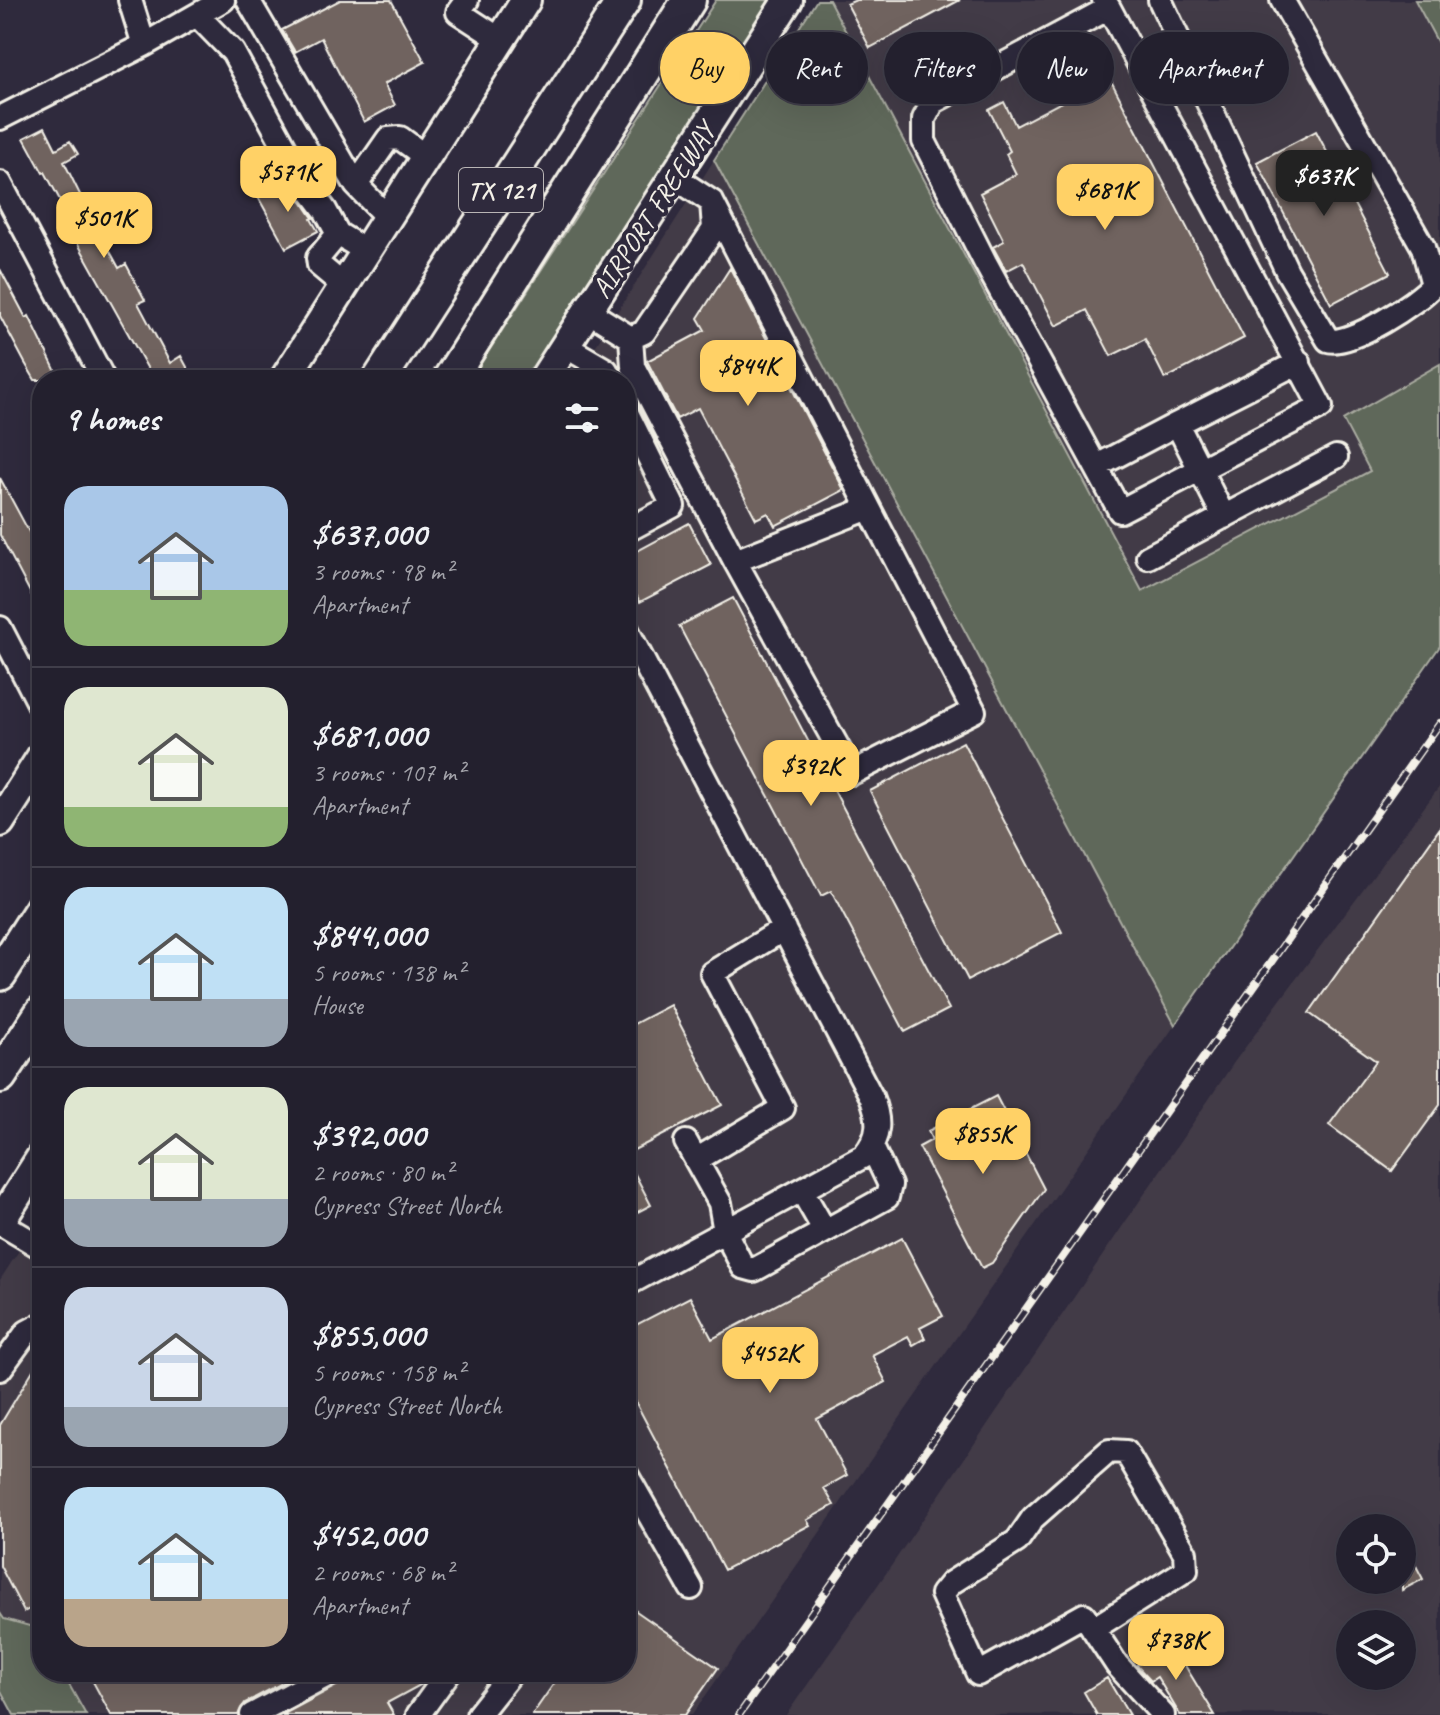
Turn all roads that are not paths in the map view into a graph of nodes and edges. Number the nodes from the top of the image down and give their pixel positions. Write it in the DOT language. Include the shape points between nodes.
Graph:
graph roads {
  1 [pos="130,0"];
  2 [pos="223,0"];
  3 [pos="248,0"];
  4 [pos="467,0"];
  5 [pos="526,0"];
  6 [pos="624,0"];
  7 [pos="689,0"];
  8 [pos="788,0"];
  9 [pos="1160,0"];
  10 [pos="1282,0"];
  11 [pos="1106,4"];
  12 [pos="197,15"];
  13 [pos="501,40"];
  14 [pos="144,45"];
  15 [pos="0,118"];
  16 [pos="426,157"];
  17 [pos="674,177"];
  18 [pos="0,183"];
  19 [pos="356,185"];
  20 [pos="712,202"];
  21 [pos="387,217"];
  22 [pos="338,234"];
  23 [pos="366,251"];
  24 [pos="344,286"];
  25 [pos="588,311"];
  26 [pos="631,338"];
  27 [pos="565,346"];
  28 [pos="1299,362"];
  29 [pos="99,370"];
  30 [pos="292,370"];
  31 [pos="385,370"];
  32 [pos="455,370"];
  33 [pos="549,370"];
  34 [pos="606,370"];
  35 [pos="635,370"];
  36 [pos="636,372"];
  37 [pos="1177,424"];
  38 [pos="636,431"];
  39 [pos="1336,457"];
  40 [pos="1097,466"];
  41 [pos="1200,469"];
  42 [pos="869,508"];
  43 [pos="1224,517"];
  44 [pos="636,526"];
  45 [pos="1148,557"];
  46 [pos="735,561"];
  47 [pos="0,628"];
  48 [pos="636,647"];
  49 [pos="32,690"];
  50 [pos="32,772"];
  51 [pos="0,822"];
  52 [pos="32,924"];
  53 [pos="784,929"];
  54 [pos="0,974"];
  55 [pos="32,1027"];
  56 [pos="0,1076"];
  57 [pos="872,1147"];
  58 [pos="32,1178"];
  59 [pos="802,1191"];
  60 [pos="0,1222"];
  61 [pos="825,1231"];
  62 [pos="725,1232"];
  63 [pos="32,1242"];
  64 [pos="636,1280"];
  65 [pos="32,1329"];
  66 [pos="2,1362"];
  67 [pos="636,1492"];
  68 [pos="691,1588"];
  69 [pos="1093,1629"];
  70 [pos="314,1682"];
  71 [pos="442,1682"];
  72 [pos="504,1682"];
  73 [pos="252,1715"];
  74 [pos="418,1715"];
  75 [pos="478,1715"];
  76 [pos="1163,1715"];
  1 -- 14 [label="street"];
  2 -- 12 [label="street"];
  3 -- 19 [label="street"];
  4 -- 13 [label="street" via="458,12"];
  5 -- 13 [label="main road"];
  6 -- 31 [label="highway, TX 121"];
  7 -- 32 [label="highway, TX 121"];
  8 -- 17 [label="main road, AIRPORT FREEWAY"];
  9 -- 10 [label="street" via="1287,271 1333,342 1366,330 1433,285 1423,247"];
  11 -- 28 [label="street"];
  11 -- 40 [label="street" via="933,102 924,119 924,141"];
  12 -- 14 [label="street"];
  12 -- 22 [label="street" via="233,52"];
  13 -- 16 [label="main road"];
  14 -- 15 [label="street"];
  16 -- 19 [label="street" via="400,138 388,139"];
  16 -- 21 [label="main road"];
  17 -- 20 [label="street"];
  17 -- 25 [label="main road, AIRPORT FREEWAY"];
  18 -- 29 [label="street"];
  19 -- 21 [label="street"];
  20 -- 26 [label="street" via="714,229 644,332"];
  20 -- 42 [label="street"];
  21 -- 23 [label="main road"];
  22 -- 23 [label="street"];
  22 -- 24 [label="street" via="318,258 319,265"];
  23 -- 24 [label="main road"];
  24 -- 30 [label="main road"];
  25 -- 26 [label="street"];
  25 -- 27 [label="main road, AIRPORT FREEWAY"];
  26 -- 35 [label="street"];
  27 -- 33 [label="main road, AIRPORT FREEWAY"];
  27 -- 34 [label="street"];
  28 -- 37 [label="street"];
  28 -- 41 [label="street" via="1321,407"];
  36 -- 46 [label="street"];
  37 -- 40 [label="street"];
  37 -- 41 [label="street"];
  38 -- 44 [label="street" via="673,506"];
  39 -- 43 [label="street"];
  40 -- 41 [label="street" via="1120,511"];
  41 -- 43 [label="street"];
  42 -- 46 [label="street"];
  42 -- 46 [label="street" via="974,711 852,773"];
  43 -- 45 [label="street"];
  47 -- 49 [label="street"];
  48 -- 53 [label="street"];
  50 -- 51 [label="main road"];
  52 -- 54 [label="highway"];
  53 -- 57 [label="street" via="871,1096 879,1116"];
  53 -- 62 [label="street" via="712,973 783,1108 691,1151 720,1203"];
  55 -- 56 [label="highway"];
  57 -- 59 [label="street" via="850,1166"];
  57 -- 61 [label="street" via="890,1185 887,1197"];
  58 -- 60 [label="main road"];
  59 -- 61 [label="street"];
  59 -- 62 [label="street"];
  60 -- 63 [label="street"];
  61 -- 62 [label="street" via="754,1270 743,1267"];
  62 -- 64 [label="street"];
  65 -- 66 [label="street"];
  67 -- 68 [label="street"];
  69 -- 69 [label="street" via="1084,1615 978,1674 942,1594 1017,1541 1033,1518 1109,1451 1126,1452 1185,1553 1186,1570"];
  69 -- 76 [label="street" via="1117,1665"];
  70 -- 73 [label="street"];
  71 -- 74 [label="street"];
  72 -- 75 [label="street"];
}
